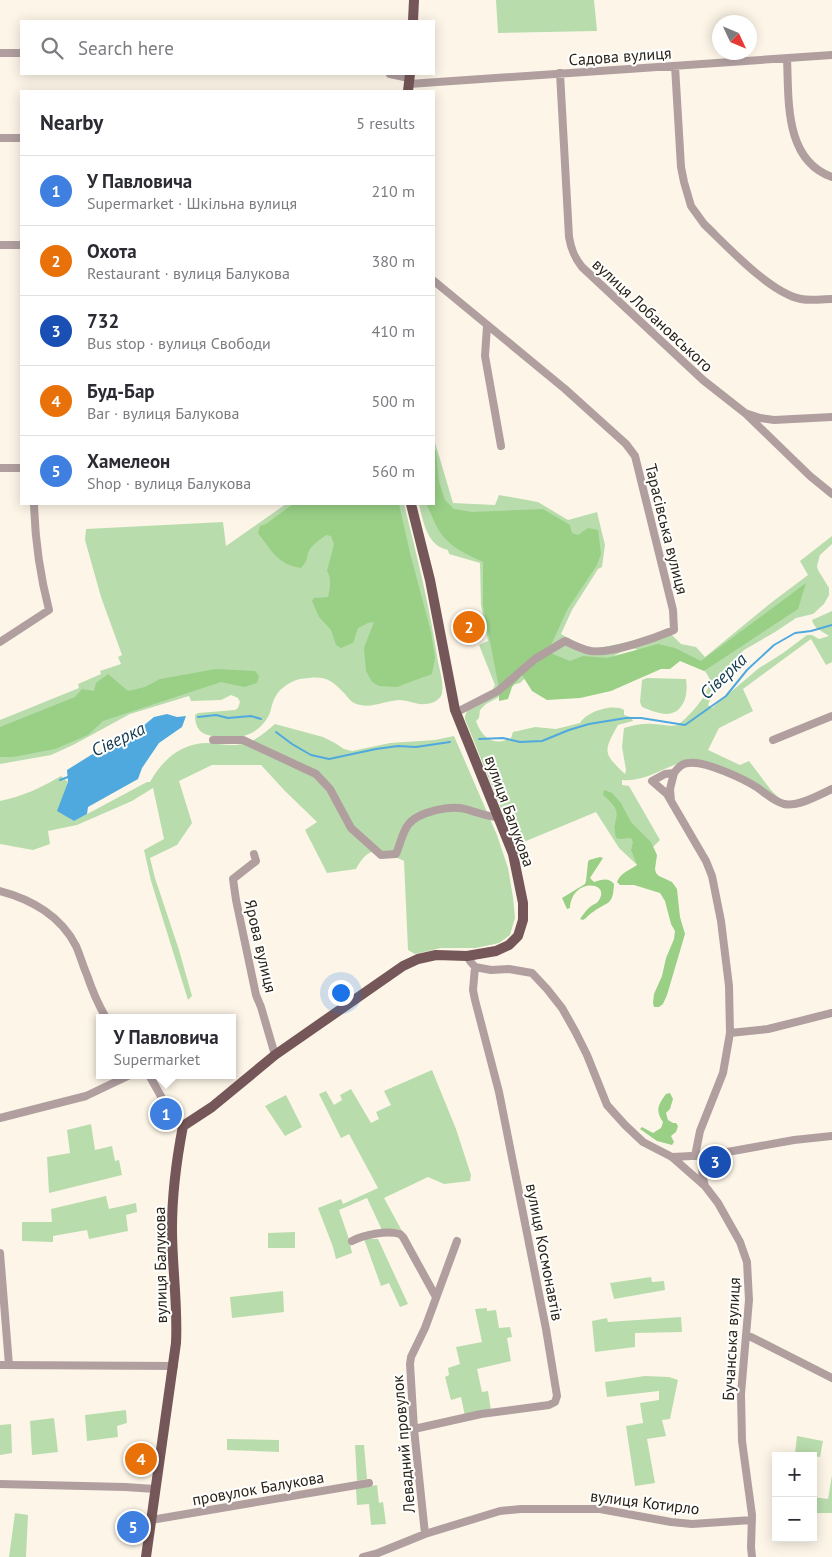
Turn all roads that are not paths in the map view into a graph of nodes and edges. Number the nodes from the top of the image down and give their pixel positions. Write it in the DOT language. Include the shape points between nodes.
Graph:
graph roads {
  1 [pos="414,0"];
  2 [pos="413,20"];
  3 [pos="0,53"];
  4 [pos="20,53"];
  5 [pos="832,55"];
  6 [pos="787,59"];
  7 [pos="676,66"];
  8 [pos="560,73"];
  9 [pos="392,75"];
  10 [pos="409,82"];
  11 [pos="0,138"];
  12 [pos="20,138"];
  13 [pos="832,177"];
  14 [pos="0,245"];
  15 [pos="20,245"];
  16 [pos="435,282"];
  17 [pos="832,299"];
  18 [pos="487,326"];
  19 [pos="745,413"];
  20 [pos="832,417"];
  21 [pos="501,446"];
  22 [pos="0,468"];
  23 [pos="20,468"];
  24 [pos="832,494"];
  25 [pos="34,505"];
  26 [pos="411,505"];
  27 [pos="0,642"];
  28 [pos="455,710"];
  29 [pos="832,716"];
  30 [pos="213,740"];
  31 [pos="773,740"];
  32 [pos="674,773"];
  33 [pos="832,790"];
  34 [pos="670,801"];
  35 [pos="499,817"];
  36 [pos="254,854"];
  37 [pos="0,891"];
  38 [pos="467,956"];
  39 [pos="475,967"];
  40 [pos="832,1013"];
  41 [pos="104,1014"];
  42 [pos="730,1033"];
  43 [pos="275,1055"];
  44 [pos="122,1079"];
  45 [pos="151,1079"];
  46 [pos="0,1118"];
  47 [pos="183,1126"];
  48 [pos="832,1136"];
  49 [pos="711,1155"];
  50 [pos="695,1156"];
  51 [pos="672,1157"];
  52 [pos="705,1186"];
  53 [pos="352,1241"];
  54 [pos="457,1241"];
  55 [pos="0,1253"];
  56 [pos="436,1297"];
  57 [pos="747,1335"];
  58 [pos="0,1364"];
  59 [pos="9,1365"];
  60 [pos="174,1366"];
  61 [pos="832,1378"];
  62 [pos="414,1429"];
  63 [pos="369,1483"];
  64 [pos="0,1484"];
  65 [pos="156,1488"];
  66 [pos="151,1520"];
  67 [pos="752,1520"];
  68 [pos="425,1534"];
  69 [pos="146,1557"];
  70 [pos="363,1557"];
  71 [pos="752,1557"];
  1 -- 2 [label="main road"];
  3 -- 4 [label="street"];
  5 -- 6 [label="street, Садова вулиця"];
  6 -- 7 [label="street, Садова вулиця"];
  6 -- 13 [label="street" via="791,121 798,145 807,160"];
  7 -- 8 [label="street, Садова вулиця"];
  7 -- 17 [label="street" via="681,167 696,214 772,286 801,299"];
  8 -- 10 [label="street, Садова вулиця"];
  8 -- 19 [label="street, вулиця Лобановського" via="569,237 575,259 703,380"];
  9 -- 10 [label="street, Садова вулиця"];
  11 -- 12 [label="street"];
  14 -- 15 [label="street"];
  16 -- 18 [label="street, Тарасівська вулиця"];
  18 -- 21 [label="street" via="485,356"];
  18 -- 28 [label="street, Тарасівська вулиця" via="565,389 626,444 634,456 673,610 674,630 655,639 593,651 565,641 535,659 498,691 459,711"];
  19 -- 20 [label="street, вулиця Лобановського" via="774,420"];
  19 -- 24 [label="street"];
  22 -- 23 [label="street"];
  25 -- 27 [label="street" via="42,584 49,610"];
  26 -- 28 [label="main road, вулиця Балукова" via="430,580"];
  28 -- 35 [label="main road, вулиця Балукова"];
  29 -- 31 [label="street"];
  30 -- 35 [label="street" via="243,740 316,774 330,789 351,828 381,854 396,854 408,825 420,816 442,808 463,808"];
  32 -- 33 [label="street" via="688,762 707,765 783,804 796,804"];
  32 -- 34 [label="street"];
  32 -- 34 [label="street" via="652,781"];
  34 -- 42 [label="street" via="706,860 712,876 722,922"];
  35 -- 38 [label="main road, вулиця Балукова" via="520,881 523,920 518,936 509,945 496,951"];
  36 -- 43 [label="street, Ярова вулиця" via="256,862 233,879 256,995"];
  37 -- 41 [label="street" via="40,906 68,932"];
  38 -- 39 [label="street"];
  38 -- 43 [label="main road, вулиця Балукова" via="436,955 403,966"];
  39 -- 51 [label="street, Бучанська вулиця" via="532,973 562,1008 576,1031 607,1105 643,1142"];
  39 -- 62 [label="street, вулиця Космонавтів" via="473,990 502,1110 557,1396 549,1405 481,1414"];
  40 -- 42 [label="street" via="768,1029"];
  42 -- 50 [label="street" via="723,1073 700,1131"];
  43 -- 47 [label="main road, вулиця Балукова" via="212,1107"];
  44 -- 46 [label="street" via="86,1096"];
  45 -- 47 [label="street"];
  47 -- 60 [label="main road, вулиця Балукова" via="172,1227 177,1314"];
  48 -- 49 [label="street"];
  49 -- 50 [label="street"];
  49 -- 52 [label="street" via="702,1168"];
  50 -- 51 [label="street"];
  51 -- 52 [label="street, Бучанська вулиця"];
  52 -- 57 [label="street, Бучанська вулиця" via="731,1224 747,1262"];
  53 -- 56 [label="street" via="364,1236 400,1234"];
  54 -- 56 [label="street, Левадний провулок"];
  55 -- 59 [label="street"];
  56 -- 62 [label="street, Левадний провулок" via="410,1364"];
  57 -- 61 [label="street"];
  57 -- 67 [label="street, Бучанська вулиця" via="741,1394 742,1441"];
  58 -- 59 [label="street"];
  59 -- 60 [label="street"];
  60 -- 65 [label="main road, вулиця Балукова"];
  62 -- 68 [label="street, Левадний провулок"];
  63 -- 66 [label="street, провулок Балукова"];
  64 -- 65 [label="street"];
  65 -- 66 [label="main road, вулиця Балукова"];
  66 -- 69 [label="main road, вулиця Балукова"];
  67 -- 68 [label="street, вулиця Котирло" via="692,1524 600,1509 521,1509 500,1511"];
  67 -- 71 [label="street, Бучанська вулиця"];
  68 -- 70 [label="street, вулиця Котирло"];
}
